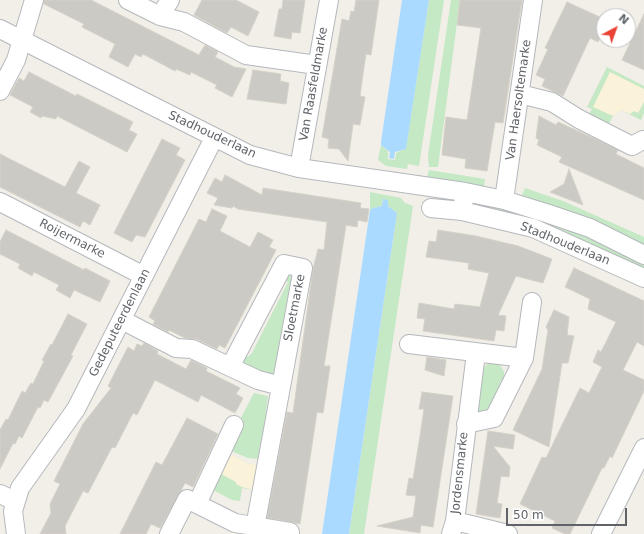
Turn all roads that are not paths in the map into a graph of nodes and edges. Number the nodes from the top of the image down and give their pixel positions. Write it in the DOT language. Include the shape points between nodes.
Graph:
graph roads {
  1 [pos="34,0"];
  2 [pos="128,0"];
  3 [pos="170,0"];
  4 [pos="329,0"];
  5 [pos="533,0"];
  6 [pos="160,16"];
  7 [pos="0,29"];
  8 [pos="22,40"];
  9 [pos="317,66"];
  10 [pos="0,91"];
  11 [pos="520,94"];
  12 [pos="644,137"];
  13 [pos="214,138"];
  14 [pos="299,168"];
  15 [pos="465,192"];
  16 [pos="504,200"];
  17 [pos="0,202"];
  18 [pos="431,208"];
  19 [pos="462,211"];
  20 [pos="644,255"];
  21 [pos="144,276"];
  22 [pos="644,278"];
  23 [pos="532,302"];
  24 [pos="122,320"];
  25 [pos="409,344"];
  26 [pos="476,353"];
  27 [pos="524,358"];
  28 [pos="230,367"];
  29 [pos="281,386"];
  30 [pos="466,424"];
  31 [pos="234,425"];
  32 [pos="644,448"];
  33 [pos="8,497"];
  34 [pos="197,504"];
  35 [pos="255,527"];
  36 [pos="453,528"];
  37 [pos="290,532"];
  38 [pos="16,534"];
  39 [pos="169,534"];
  40 [pos="508,534"];
  41 [pos="601,534"];
  1 -- 8 [label="street"];
  2 -- 6 [label="street"];
  3 -- 6 [label="street"];
  4 -- 9 [label="street, Van Raasfeldmarke"];
  5 -- 11 [label="street, Van Haersoltemarke"];
  6 -- 9 [label="street" via="184,22 246,55"];
  7 -- 8 [label="street, Stadhouderlaan"];
  8 -- 10 [label="street" via="16,60"];
  8 -- 13 [label="street, Stadhouderlaan"];
  9 -- 14 [label="street, Van Raasfeldmarke"];
  11 -- 12 [label="street" via="552,102 632,146"];
  11 -- 16 [label="street, Van Haersoltemarke"];
  13 -- 14 [label="street, Stadhouderlaan" via="250,154"];
  13 -- 21 [label="street, Gedeputeerdenlaan"];
  14 -- 15 [label="street, Stadhouderlaan"];
  15 -- 16 [label="street, Stadhouderlaan"];
  15 -- 19 [label="street"];
  16 -- 20 [label="street, Stadhouderlaan" via="590,228"];
  17 -- 21 [label="street, Roijermarke"];
  18 -- 19 [label="street, Stadhouderlaan"];
  19 -- 22 [label="street, Stadhouderlaan" via="533,228"];
  21 -- 24 [label="street, Gedeputeerdenlaan"];
  23 -- 27 [label="street, Jordensmarke"];
  24 -- 28 [label="street" via="176,348 192,349"];
  24 -- 33 [label="street, Gedeputeerdenlaan" via="76,409 20,488"];
  25 -- 26 [label="street"];
  26 -- 27 [label="street"];
  26 -- 30 [label="street, Jordensmarke"];
  27 -- 30 [label="street, Jordensmarke" via="494,418"];
  28 -- 29 [label="street" via="258,380"];
  28 -- 29 [label="street, Sloetmarke" via="284,264 303,268"];
  29 -- 35 [label="street, Sloetmarke"];
  30 -- 36 [label="street, Jordensmarke"];
  31 -- 34 [label="street"];
  32 -- 41 [label="street"];
  33 -- 38 [label="street, Gedeputeerdenlaan"];
  34 -- 35 [label="street" via="235,522"];
  34 -- 39 [label="street" via="187,499"];
  35 -- 37 [label="street"];
  36 -- 40 [label="street"];
}
